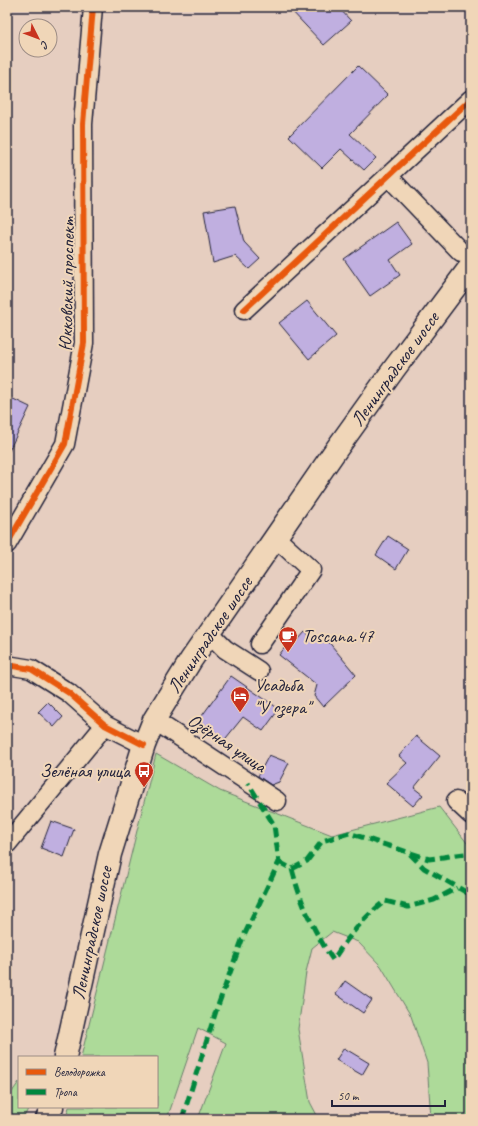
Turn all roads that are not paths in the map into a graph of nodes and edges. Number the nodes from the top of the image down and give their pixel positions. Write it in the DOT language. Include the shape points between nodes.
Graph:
graph roads {
  1 [pos="93,7"];
  2 [pos="471,99"];
  3 [pos="388,176"];
  4 [pos="466,259"];
  5 [pos="244,310"];
  6 [pos="276,538"];
  7 [pos="8,541"];
  8 [pos="209,633"];
  9 [pos="260,644"];
  10 [pos="7,665"];
  11 [pos="259,671"];
  12 [pos="154,720"];
  13 [pos="105,725"];
  14 [pos="144,745"];
  15 [pos="277,801"];
  16 [pos="456,801"];
  17 [pos="471,815"];
  18 [pos="7,844"];
  19 [pos="65,1056"];
  20 [pos="52,1108"];
  21 [pos="47,1119"];
  1 -- 7 [label="street, Юкковский проспект" via="83,124 84,343 64,444"];
  2 -- 3 [label="street"];
  3 -- 4 [label="street"];
  3 -- 5 [label="street"];
  4 -- 6 [label="main road, Ленинградское шоссе" via="394,369"];
  6 -- 8 [label="main road, Ленинградское шоссе"];
  6 -- 9 [label="street" via="311,570"];
  8 -- 11 [label="street" via="225,649"];
  8 -- 12 [label="main road, Ленинградское шоссе"];
  10 -- 13 [label="street" via="31,670 69,693"];
  12 -- 14 [label="main road, Ленинградское шоссе"];
  12 -- 15 [label="street, Озёрная улица"];
  13 -- 14 [label="street"];
  13 -- 18 [label="street"];
  14 -- 19 [label="main road, Ленинградское шоссе" via="110,854"];
  16 -- 17 [label="street"];
  20 -- 21 [label="main road"];
}
